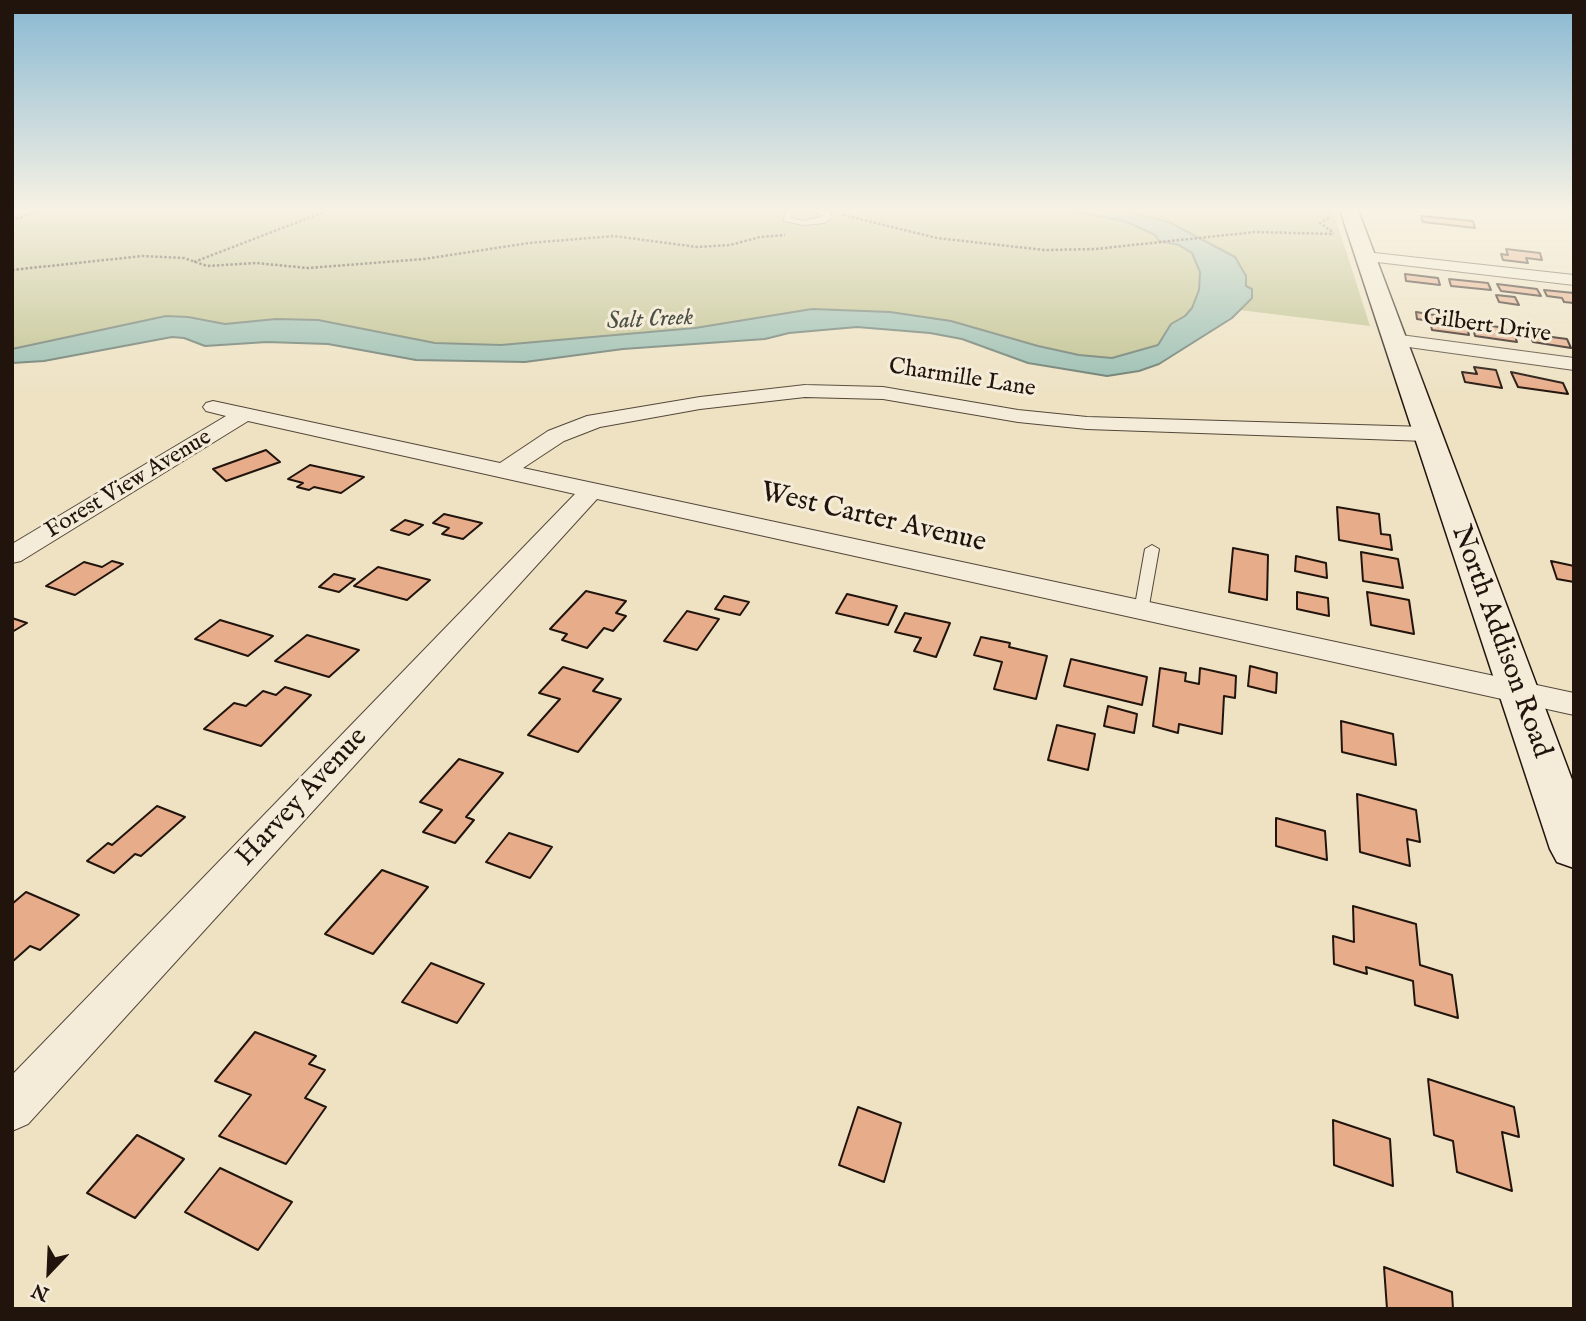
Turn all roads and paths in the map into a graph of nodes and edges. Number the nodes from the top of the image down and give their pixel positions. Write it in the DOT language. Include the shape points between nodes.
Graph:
graph roads {
  1 [pos="1370,272"];
  2 [pos="1498,272"];
  3 [pos="1574,280"];
  4 [pos="1393,340"];
  5 [pos="1574,364"];
  6 [pos="214,407"];
  7 [pos="245,414"];
  8 [pos="1426,434"];
  9 [pos="505,470"];
  10 [pos="593,489"];
  11 [pos="1152,549"];
  12 [pos="12,555"];
  13 [pos="1141,611"];
  14 [pos="1519,693"];
  15 [pos="1574,704"];
  16 [pos="1574,849"];
  17 [pos="12,1108"];
  1 -- 4 [label="street, North Addison Road"];
  2 -- 3 [label="street"];
  4 -- 5 [label="street, Gilbert Drive"];
  4 -- 8 [label="street, North Addison Road"];
  6 -- 7 [label="street, West Carter Avenue"];
  7 -- 9 [label="street, West Carter Avenue"];
  7 -- 12 [label="street, Forest View Avenue"];
  8 -- 9 [label="street, Charmille Lane" via="1087,423 883,393 805,391 700,402 594,421 556,436"];
  8 -- 14 [label="street, North Addison Road"];
  9 -- 10 [label="street, West Carter Avenue"];
  10 -- 13 [label="street, West Carter Avenue"];
  10 -- 17 [label="street, Harvey Avenue"];
  11 -- 13 [label="lane"];
  13 -- 14 [label="street, West Carter Avenue"];
  14 -- 15 [label="street, West Carter Avenue"];
  14 -- 16 [label="street, North Addison Road"];
}
